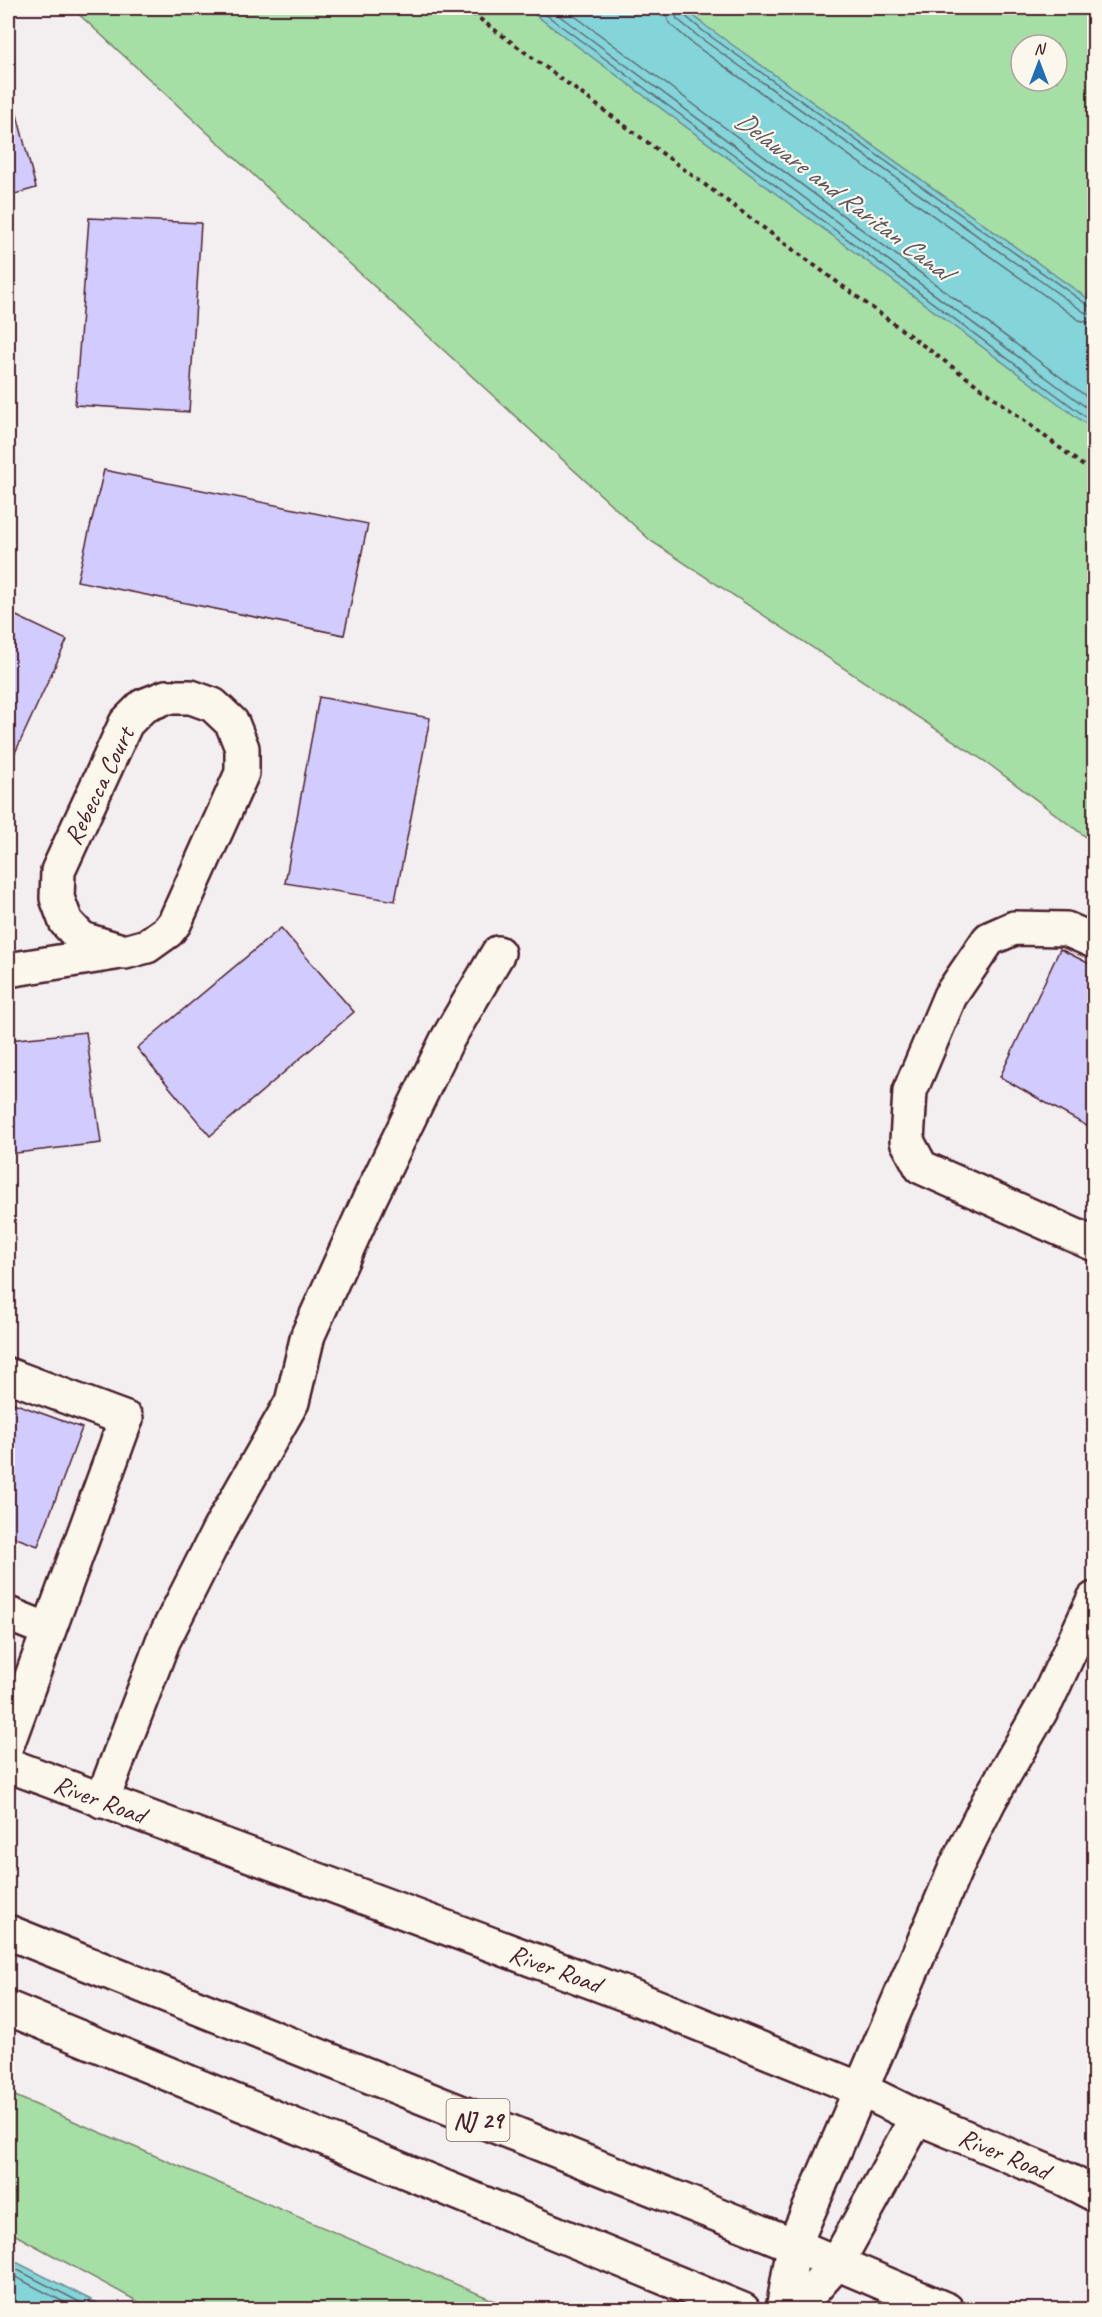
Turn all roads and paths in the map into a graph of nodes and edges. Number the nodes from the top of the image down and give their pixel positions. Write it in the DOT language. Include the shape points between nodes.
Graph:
graph roads {
  1 [pos="465,8"];
  2 [pos="1095,474"];
  3 [pos="1095,941"];
  4 [pos="125,952"];
  5 [pos="498,953"];
  6 [pos="8,970"];
  7 [pos="1095,1244"];
  8 [pos="8,1375"];
  9 [pos="1095,1599"];
  10 [pos="8,1614"];
  11 [pos="48,1630"];
  12 [pos="8,1742"];
  13 [pos="8,1765"];
  14 [pos="102,1801"];
  15 [pos="8,1932"];
  16 [pos="8,2008"];
  17 [pos="860,2089"];
  18 [pos="917,2118"];
  19 [pos="1095,2194"];
  20 [pos="794,2245"];
  21 [pos="837,2263"];
  22 [pos="743,2310"];
  23 [pos="783,2310"];
  24 [pos="795,2310"];
  25 [pos="947,2310"];
  1 -- 2 [label="path"];
  3 -- 7 [label="main road" via="1066,930 1014,928 988,939 950,996 910,1091 907,1141 921,1167"];
  4 -- 4 [label="main road, Rebecca Court" via="147,946 175,922 242,773 242,748 232,723 213,705 191,696 166,696 143,706 126,723 58,871 57,898 66,922 82,939"];
  4 -- 6 [label="main road, Rebecca Court"];
  5 -- 14 [label="main road" via="447,1040 370,1198 308,1335 292,1402 219,1530 163,1641"];
  8 -- 11 [label="main road" via="126,1419"];
  9 -- 17 [label="main road" via="1047,1700 957,1865"];
  10 -- 11 [label="main road"];
  11 -- 12 [label="main road"];
  13 -- 14 [label="main road, River Road"];
  14 -- 17 [label="main road, River Road" via="633,1997"];
  15 -- 20 [label="main road, NJ 29"];
  16 -- 22 [label="main road"];
  17 -- 18 [label="main road, River Road"];
  17 -- 20 [label="main road"];
  18 -- 19 [label="main road, River Road"];
  18 -- 21 [label="main road"];
  20 -- 21 [label="main road, NJ 29"];
  20 -- 23 [label="main road"];
  21 -- 24 [label="main road"];
  21 -- 25 [label="main road, NJ 29"];
}
